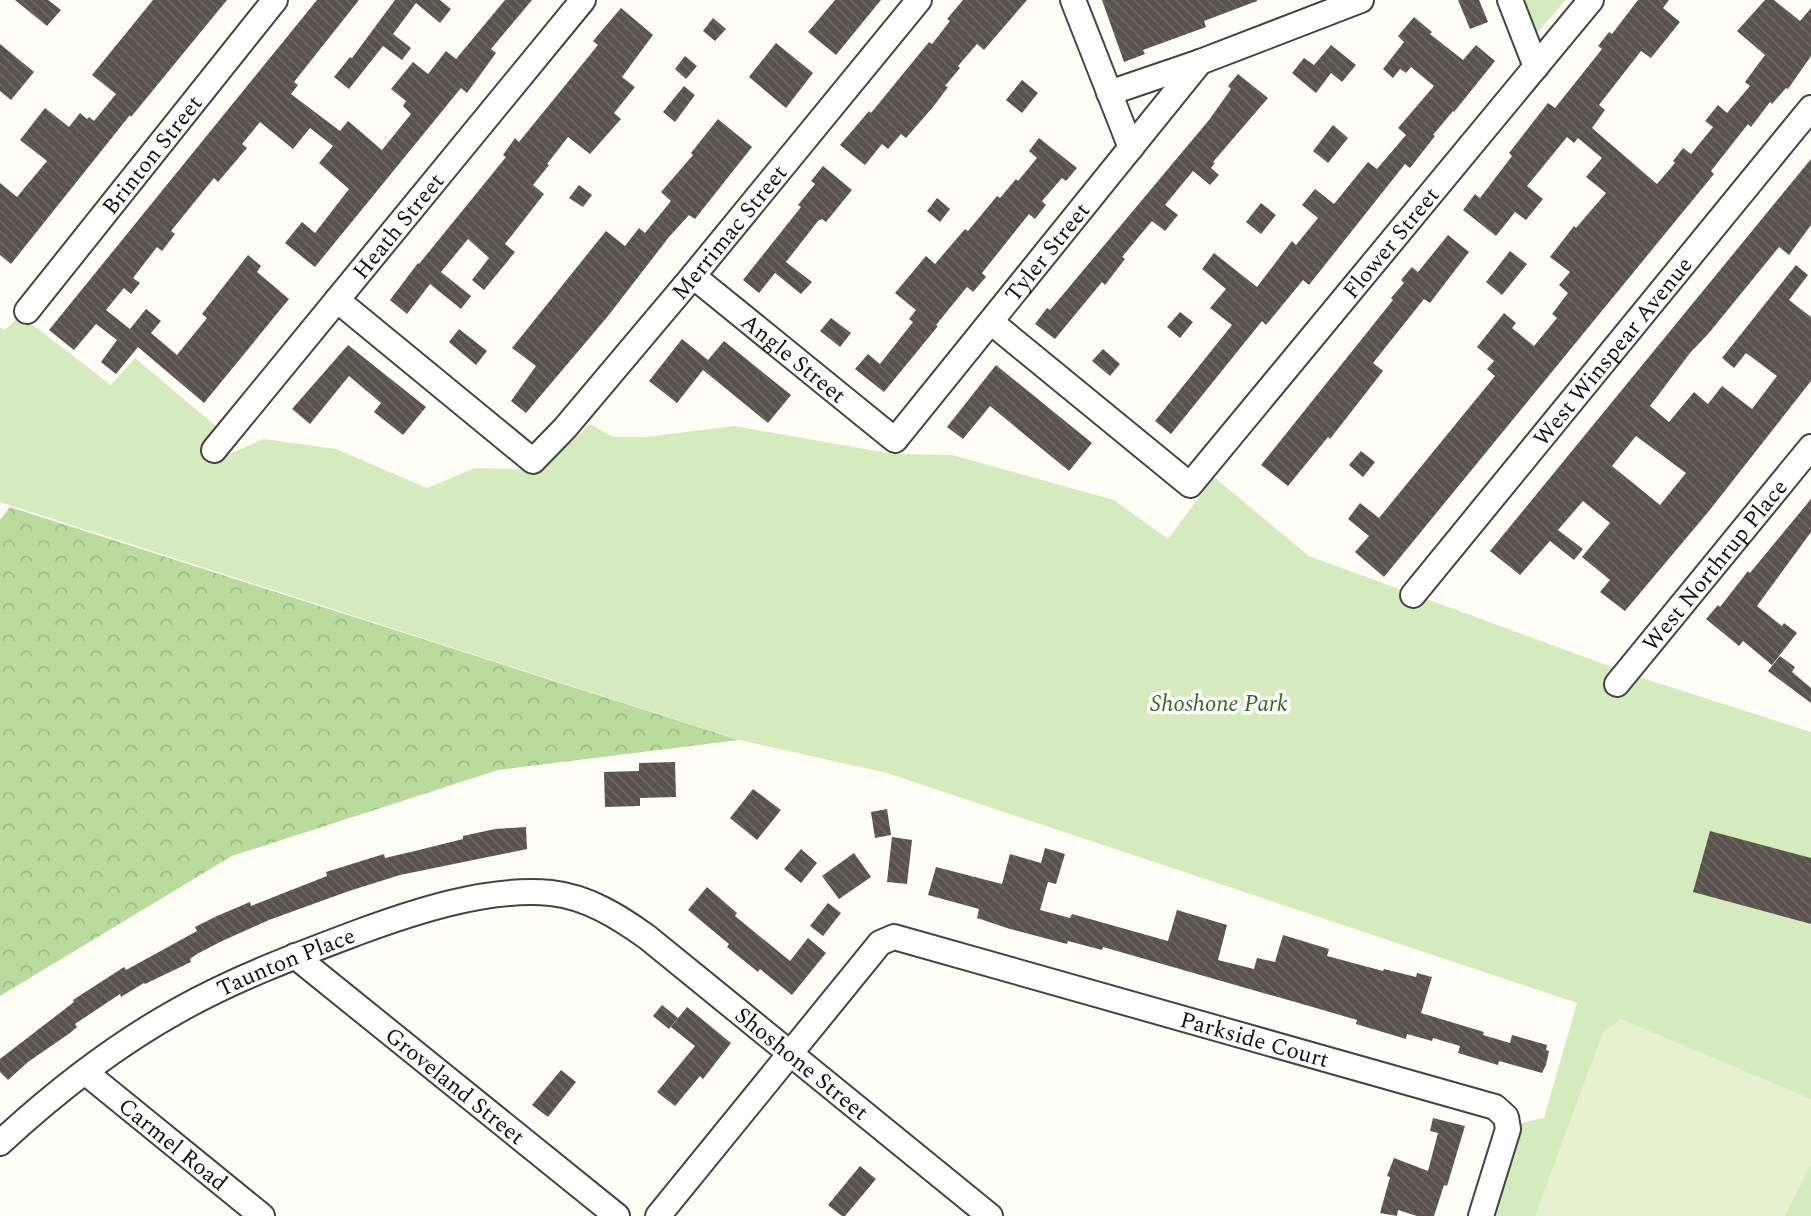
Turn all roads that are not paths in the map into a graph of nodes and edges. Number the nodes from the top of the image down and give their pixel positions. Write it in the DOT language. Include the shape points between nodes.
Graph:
graph roads {
  1 [pos="275,0"];
  2 [pos="583,0"];
  3 [pos="919,0"];
  4 [pos="1073,0"];
  5 [pos="1362,0"];
  6 [pos="1510,0"];
  7 [pos="1591,0"];
  8 [pos="1200,62"];
  9 [pos="1536,67"];
  10 [pos="1110,93"];
  11 [pos="1811,108"];
  12 [pos="1131,148"];
  13 [pos="693,276"];
  14 [pos="337,300"];
  15 [pos="27,311"];
  16 [pos="990,322"];
  17 [pos="895,440"];
  18 [pos="1811,447"];
  19 [pos="214,450"];
  20 [pos="1413,595"];
  21 [pos="1616,684"];
  22 [pos="612,914"];
  23 [pos="295,956"];
  24 [pos="790,1053"];
  25 [pos="85,1072"];
  26 [pos="0,1143"];
  27 [pos="262,1216"];
  28 [pos="617,1216"];
  29 [pos="658,1216"];
  30 [pos="990,1216"];
  31 [pos="1481,1216"];
  1 -- 15 [label="street, Brinton Street"];
  2 -- 14 [label="street, Heath Street"];
  3 -- 13 [label="street, Merrimac Street"];
  4 -- 10 [label="street"];
  5 -- 8 [label="street"];
  6 -- 9 [label="street"];
  7 -- 9 [label="street, Flower Street"];
  8 -- 10 [label="street"];
  8 -- 12 [label="street, Tyler Street"];
  9 -- 16 [label="street, Flower Street" via="1190,485"];
  10 -- 12 [label="street"];
  11 -- 20 [label="street, West Winspear Avenue"];
  12 -- 16 [label="street, Tyler Street"];
  13 -- 14 [label="street, Merrimac Street" via="533,461"];
  13 -- 17 [label="street, Angle Street"];
  14 -- 19 [label="street, Heath Street"];
  16 -- 17 [label="street, Tyler Street"];
  18 -- 21 [label="street, West Northrup Place"];
  22 -- 23 [label="street, Taunton Place" via="552,893 491,897 391,920"];
  22 -- 24 [label="street, Shoshone Street"];
  23 -- 25 [label="street, Taunton Place" via="179,1010"];
  23 -- 28 [label="street, Groveland Street"];
  24 -- 29 [label="street"];
  24 -- 30 [label="street, Shoshone Street"];
  24 -- 31 [label="street, Parkside Court" via="880,943 894,937 1495,1107 1506,1117 1508,1129"];
  25 -- 26 [label="street, Taunton Place"];
  25 -- 27 [label="street, Carmel Road"];
}
